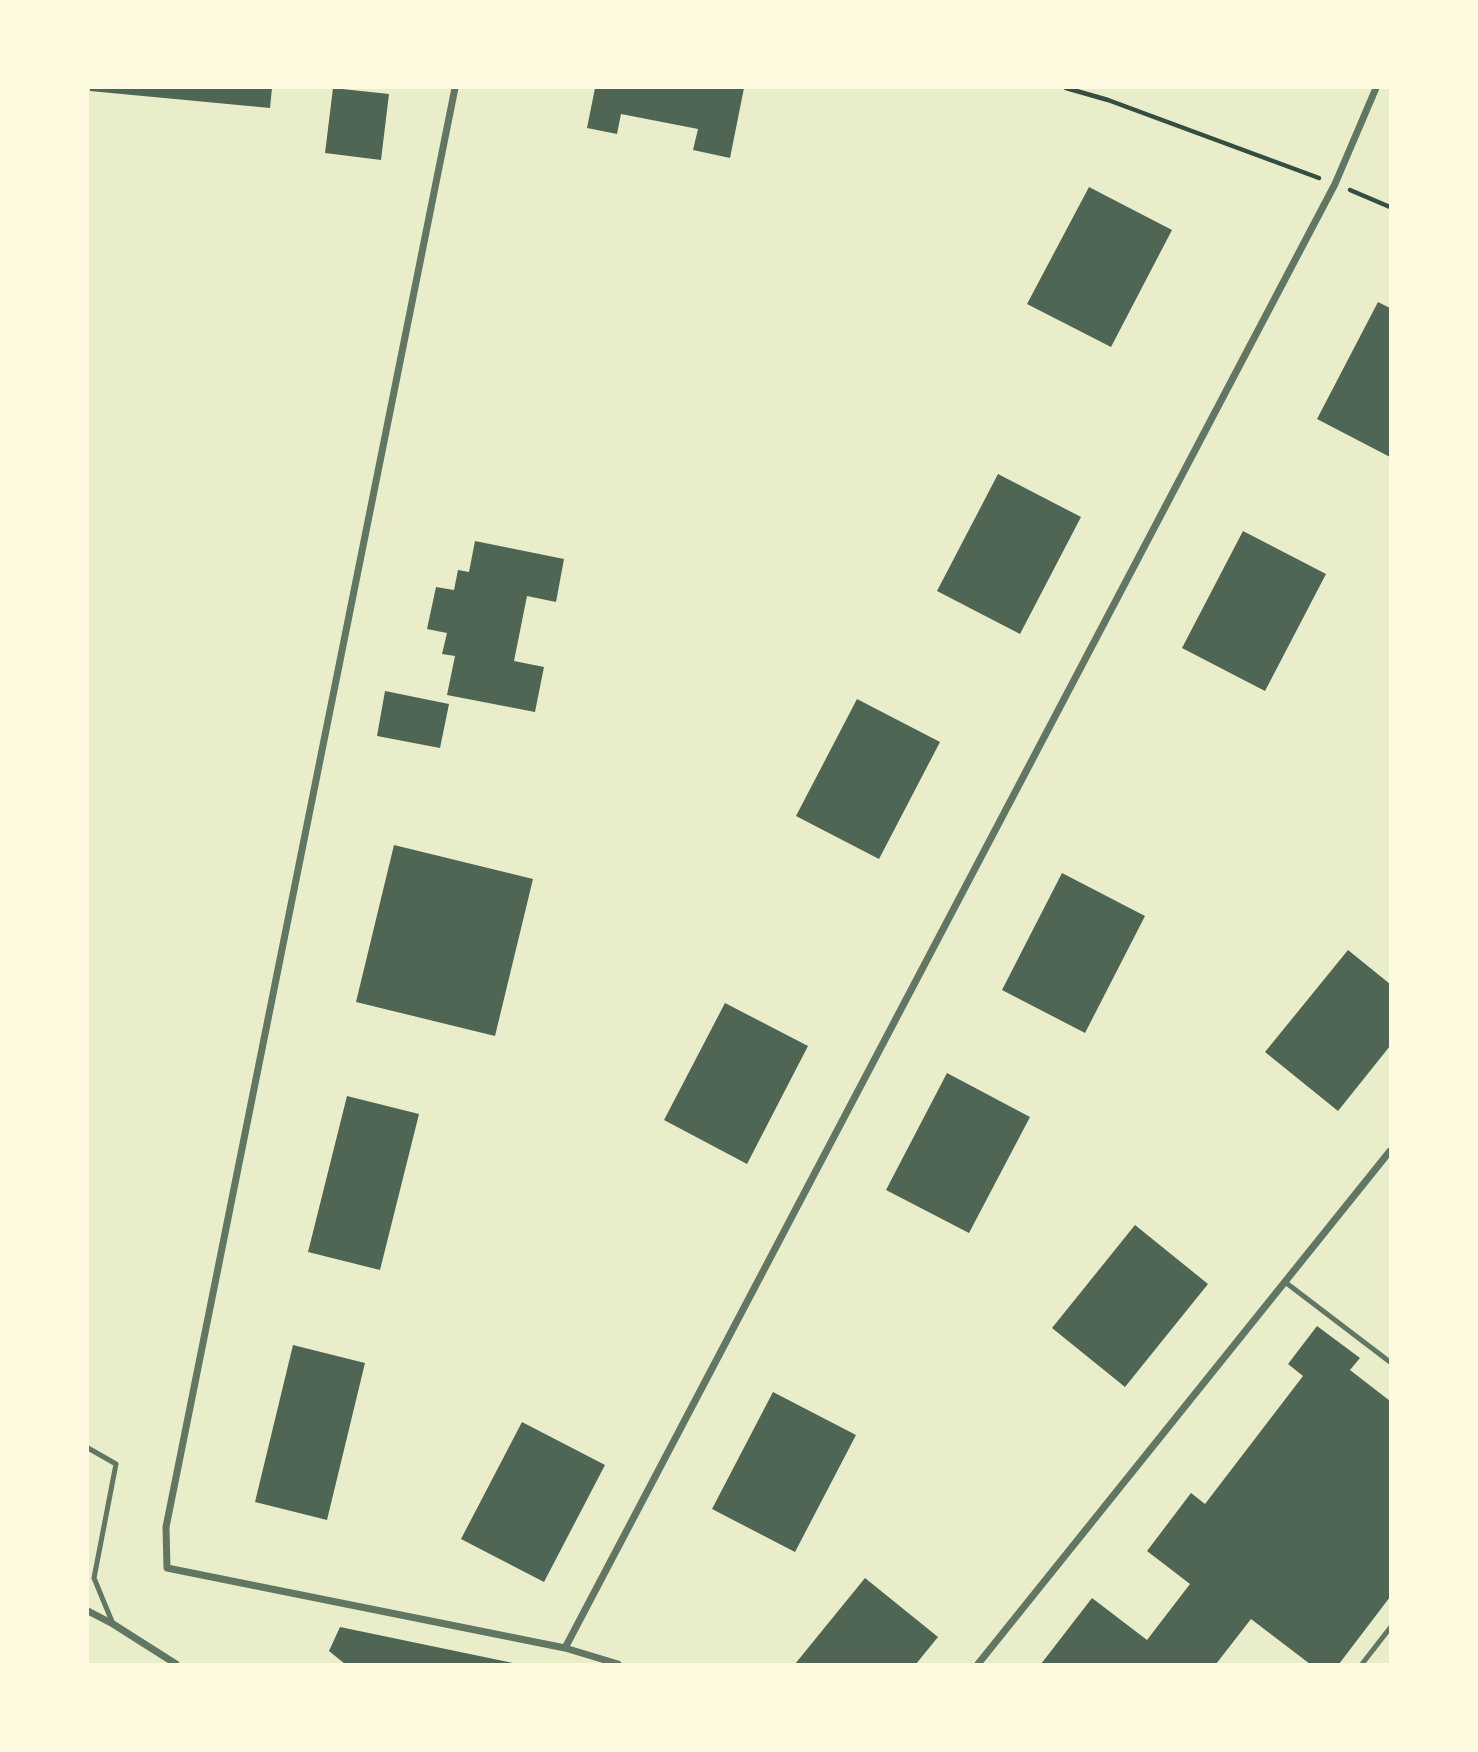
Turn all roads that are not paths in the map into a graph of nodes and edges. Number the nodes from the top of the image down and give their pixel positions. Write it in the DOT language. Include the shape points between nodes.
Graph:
graph roads {
  1 [pos="455,88"];
  2 [pos="1376,88"];
  3 [pos="1391,1151"];
  4 [pos="1286,1282"];
  5 [pos="1391,1362"];
  6 [pos="88,1448"];
  7 [pos="88,1611"];
  8 [pos="113,1624"];
  9 [pos="1391,1628"];
  10 [pos="565,1648"];
  11 [pos="176,1664"];
  12 [pos="618,1664"];
  13 [pos="978,1664"];
  14 [pos="1362,1664"];
  1 -- 10 [label="street" via="168,1514 167,1568"];
  2 -- 10 [label="street" via="1335,184"];
  3 -- 4 [label="street"];
  4 -- 5 [label="lane"];
  4 -- 13 [label="street"];
  6 -- 8 [label="lane" via="116,1464 94,1578"];
  7 -- 8 [label="street"];
  8 -- 11 [label="street"];
  9 -- 14 [label="lane"];
  10 -- 12 [label="street"];
}
